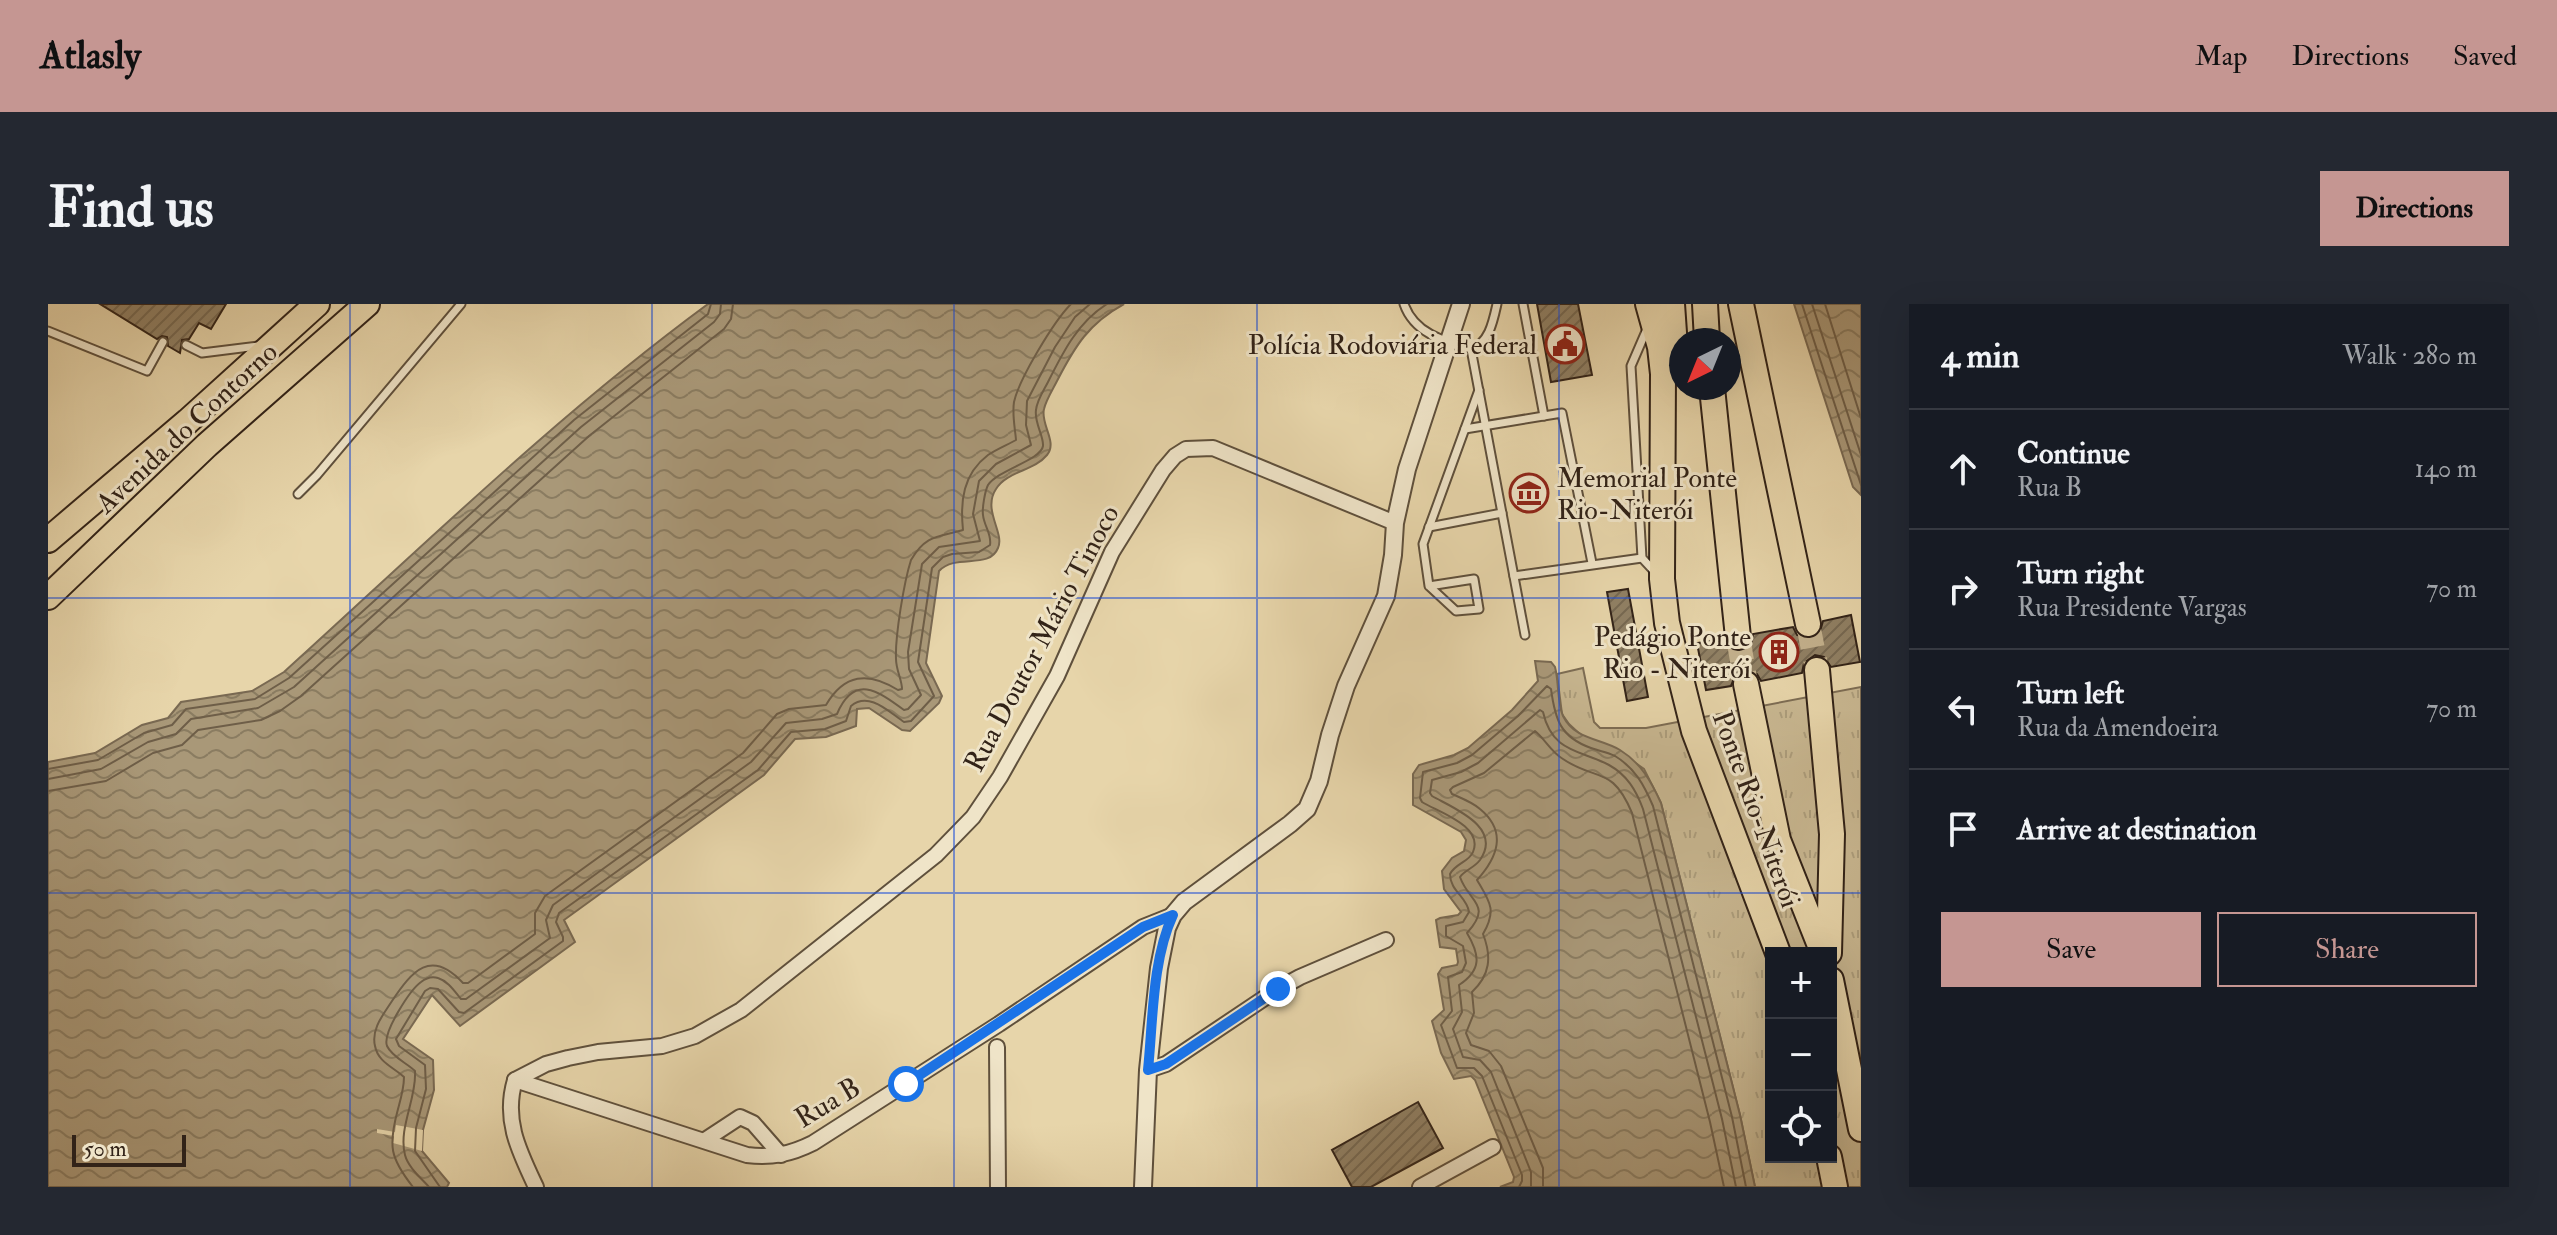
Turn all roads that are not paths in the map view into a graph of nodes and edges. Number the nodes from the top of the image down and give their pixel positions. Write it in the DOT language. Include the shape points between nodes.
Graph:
graph roads {
  1 [pos="317,304"];
  2 [pos="367,304"];
  3 [pos="461,304"];
  4 [pos="1404,304"];
  5 [pos="1461,304"];
  6 [pos="1497,304"];
  7 [pos="1523,304"];
  8 [pos="1672,304"];
  9 [pos="1705,304"];
  10 [pos="1741,304"];
  11 [pos="1652,309"];
  12 [pos="1706,328"];
  13 [pos="48,331"];
  14 [pos="276,341"];
  15 [pos="163,342"];
  16 [pos="1450,343"];
  17 [pos="186,345"];
  18 [pos="1471,349"];
  19 [pos="1663,374"];
  20 [pos="1479,390"];
  21 [pos="1713,400"];
  22 [pos="1544,416"];
  23 [pos="1485,425"];
  24 [pos="1465,429"];
  25 [pos="298,494"];
  26 [pos="1502,513"];
  27 [pos="1395,523"];
  28 [pos="1429,527"];
  29 [pos="48,540"];
  30 [pos="1642,558"];
  31 [pos="1592,563"];
  32 [pos="1514,576"];
  33 [pos="1662,579"];
  34 [pos="1429,586"];
  35 [pos="52,593"];
  36 [pos="1808,624"];
  37 [pos="1525,635"];
  38 [pos="1738,637"];
  39 [pos="1817,670"];
  40 [pos="1746,684"];
  41 [pos="1173,915"];
  42 [pos="1386,940"];
  43 [pos="1776,947"];
  44 [pos="1823,947"];
  45 [pos="1826,947"];
  46 [pos="1837,1010"];
  47 [pos="997,1047"];
  48 [pos="1148,1070"];
  49 [pos="515,1080"];
  50 [pos="1861,1129"];
  51 [pos="705,1140"];
  52 [pos="1493,1147"];
  53 [pos="781,1155"];
  54 [pos="1830,1163"];
  55 [pos="536,1187"];
  56 [pos="998,1187"];
  57 [pos="1143,1187"];
  58 [pos="1420,1187"];
  59 [pos="1835,1187"];
  1 -- 14 [label="highway, Avenida do Contorno"];
  2 -- 35 [label="highway, Avenida do Contorno" via="207,445"];
  3 -- 25 [label="lane"];
  4 -- 16 [label="lane" via="1420,328"];
  5 -- 16 [label="street"];
  6 -- 18 [label="lane" via="1487,337"];
  7 -- 22 [label="lane"];
  8 -- 19 [label="highway" via="1675,347"];
  9 -- 12 [label="highway"];
  10 -- 36 [label="highway"];
  11 -- 19 [label="highway, Ponte Rio-Niterói"];
  11 -- 30 [label="lane" via="1631,366"];
  13 -- 15 [label="lane" via="147,371"];
  14 -- 17 [label="lane" via="214,353"];
  14 -- 29 [label="highway, Avenida do Contorno"];
  16 -- 18 [label="lane"];
  16 -- 27 [label="street" via="1407,469"];
  18 -- 20 [label="lane"];
  19 -- 33 [label="highway, Ponte Rio-Niterói"];
  20 -- 23 [label="lane"];
  20 -- 24 [label="lane"];
  21 -- 38 [label="highway"];
  22 -- 23 [label="lane"];
  22 -- 31 [label="lane" via="1562,413"];
  23 -- 24 [label="lane"];
  23 -- 26 [label="lane"];
  24 -- 28 [label="lane"];
  26 -- 28 [label="lane"];
  26 -- 32 [label="lane"];
  27 -- 41 [label="street" via="1386,596 1346,686 1307,809 1193,894"];
  27 -- 49 [label="street, Rua Doutor Mário Tinoco" via="1213,448 1186,449 1163,470 1112,552 1057,676 1000,777 973,817 936,855 741,1010 695,1036 662,1046 568,1058"];
  28 -- 34 [label="lane" via="1423,544"];
  30 -- 31 [label="lane"];
  30 -- 33 [label="lane"];
  31 -- 32 [label="lane"];
  32 -- 37 [label="lane"];
  33 -- 43 [label="highway, Ponte Rio-Niterói" via="1667,623 1694,731"];
  34 -- 34 [label="lane" via="1474,579 1479,609 1456,611"];
  39 -- 45 [label="highway, Ponte Rio-Niterói" via="1832,834"];
  40 -- 44 [label="highway, Ponte Rio-Niterói" via="1778,840"];
  41 -- 48 [label="street" via="1159,968"];
  41 -- 53 [label="street, Rua B" via="1143,927 813,1143"];
  42 -- 48 [label="street" via="1278,989 1166,1064"];
  46 -- 50 [label="highway"];
  47 -- 56 [label="street"];
  48 -- 57 [label="street"];
  49 -- 51 [label="street, Rua B"];
  49 -- 55 [label="street" via="509,1106 512,1127"];
  51 -- 53 [label="street, Rua B" via="747,1155"];
  51 -- 53 [label="street" via="740,1117 753,1123"];
  52 -- 58 [label="street"];
  54 -- 59 [label="highway"];
}
